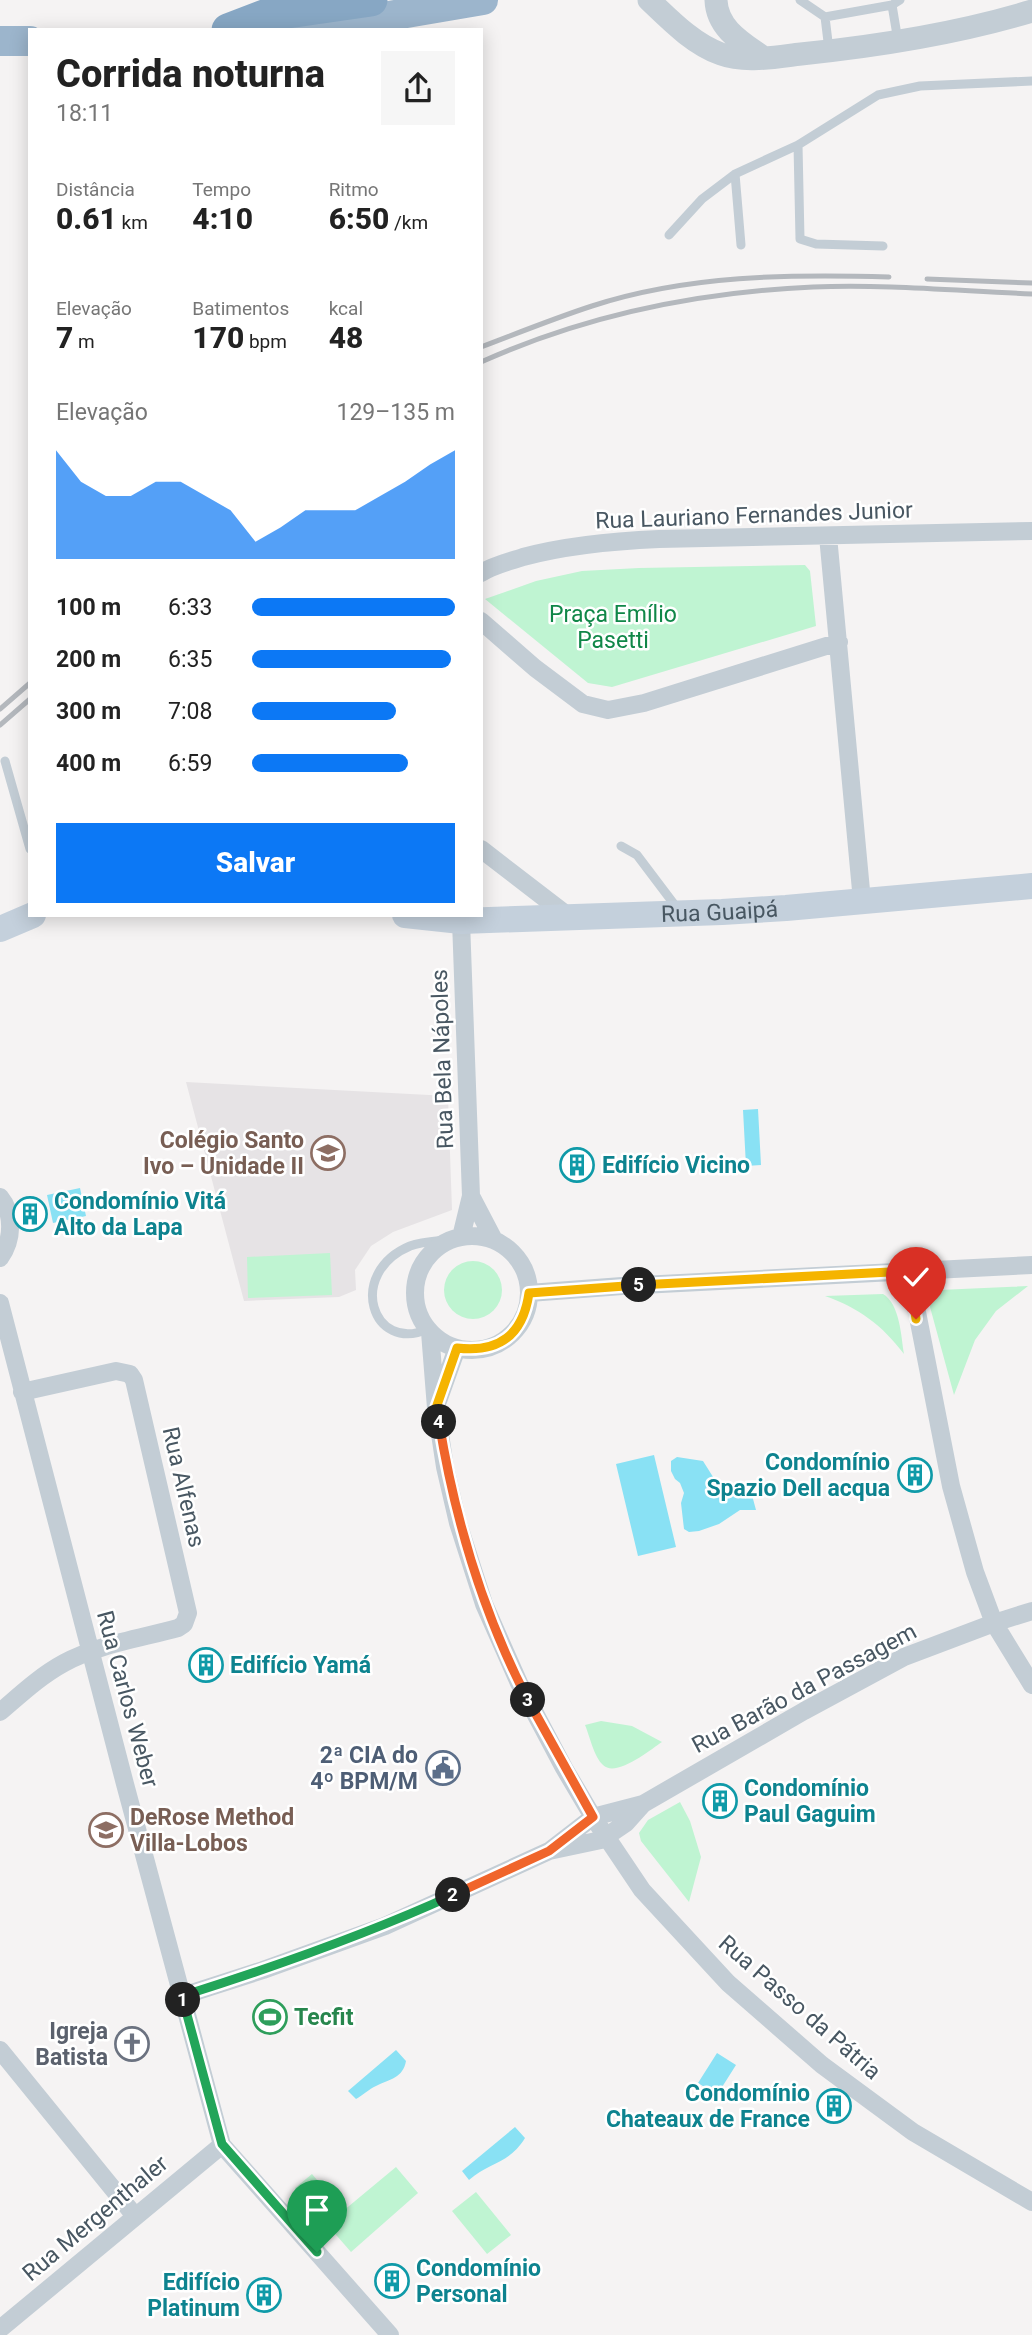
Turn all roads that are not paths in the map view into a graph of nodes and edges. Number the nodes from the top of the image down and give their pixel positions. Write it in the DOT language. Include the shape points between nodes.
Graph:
graph roads {
  1 [pos="371,0"];
  2 [pos="484,0"];
  3 [pos="649,0"];
  4 [pos="716,0"];
  5 [pos="800,0"];
  6 [pos="896,2"];
  7 [pos="1032,11"];
  8 [pos="825,17"];
  9 [pos="233,28"];
  10 [pos="289,28"];
  11 [pos="0,41"];
  12 [pos="28,41"];
  13 [pos="898,42"];
  14 [pos="830,51"];
  15 [pos="764,58"];
  16 [pos="1032,81"];
  17 [pos="798,145"];
  18 [pos="735,174"];
  19 [pos="669,235"];
  20 [pos="741,245"];
  21 [pos="883,246"];
  22 [pos="1032,531"];
  23 [pos="828,536"];
  24 [pos="483,572"];
  25 [pos="483,623"];
  26 [pos="839,642"];
  27 [pos="5,761"];
  28 [pos="28,842"];
  29 [pos="621,846"];
  30 [pos="483,851"];
  31 [pos="1032,886"];
  32 [pos="862,901"];
  33 [pos="681,913"];
  34 [pos="568,916"];
  35 [pos="28,917"];
  36 [pos="424,917"];
  37 [pos="461,921"];
  38 [pos="0,929"];
  39 [pos="471,1196"];
  40 [pos="0,1197"];
  41 [pos="457,1238"];
  42 [pos="494,1240"];
  43 [pos="0,1258"];
  44 [pos="1032,1265"];
  45 [pos="909,1271"];
  46 [pos="529,1293"];
  47 [pos="0,1303"];
  48 [pos="429,1330"];
  49 [pos="5,1345"];
  50 [pos="457,1348"];
  51 [pos="22,1392"];
  52 [pos="436,1408"];
  53 [pos="1032,1611"];
  54 [pos="994,1623"];
  55 [pos="91,1651"];
  56 [pos="1032,1685"];
  57 [pos="0,1712"];
  58 [pos="643,1804"];
  59 [pos="593,1817"];
  60 [pos="607,1836"];
  61 [pos="549,1851"];
  62 [pos="182,1996"];
  63 [pos="0,2050"];
  64 [pos="222,2144"];
  65 [pos="1032,2202"];
  66 [pos="135,2216"];
  67 [pos="0,2329"];
  68 [pos="390,2335"];
  1 -- 9 [label="highway" via="267,15"];
  2 -- 10 [label="highway"];
  3 -- 15 [label="street" via="700,44 719,54"];
  4 -- 15 [label="street" via="719,19"];
  5 -- 8 [label="lane"];
  6 -- 8 [label="lane"];
  6 -- 13 [label="lane"];
  7 -- 13 [label="street"];
  8 -- 14 [label="lane"];
  11 -- 12 [label="highway"];
  13 -- 14 [label="street"];
  14 -- 15 [label="street"];
  16 -- 17 [label="lane" via="920,86 878,95"];
  17 -- 18 [label="lane"];
  17 -- 21 [label="lane" via="800,239 816,244"];
  18 -- 19 [label="lane" via="702,199"];
  18 -- 20 [label="lane"];
  22 -- 23 [label="street, Rua Lauriano Fernandes Junior"];
  23 -- 24 [label="street, Rua Lauriano Fernandes Junior" via="599,542 552,549"];
  23 -- 26 [label="street"];
  25 -- 26 [label="street" via="583,704 608,710"];
  26 -- 32 [label="street"];
  27 -- 28 [label="lane"];
  29 -- 33 [label="lane" via="637,855"];
  30 -- 34 [label="street"];
  31 -- 32 [label="main road, Rua Guaipá"];
  32 -- 33 [label="main road, Rua Guaipá"];
  33 -- 34 [label="main road, Rua Guaipá"];
  34 -- 37 [label="main road, Rua Guaipá"];
  35 -- 38 [label="main road"];
  36 -- 37 [label="main road, Rua Guaipá"];
  37 -- 39 [label="street, Rua Bela Nápoles"];
  39 -- 41 [label="street"];
  39 -- 42 [label="street"];
  40 -- 43 [label="street" via="10,1224"];
  41 -- 42 [label="street"];
  41 -- 48 [label="street" via="439,1246 419,1270 415,1301"];
  41 -- 48 [label="lane" via="413,1245 397,1253 376,1274 372,1298 382,1322 405,1336"];
  42 -- 46 [label="street" via="520,1261"];
  44 -- 45 [label="street"];
  45 -- 46 [label="street"];
  45 -- 54 [label="street" via="951,1486"];
  46 -- 50 [label="street" via="527,1310 507,1338 491,1347"];
  47 -- 49 [label="street, Rua Carlos Weber"];
  48 -- 50 [label="street"];
  48 -- 52 [label="street, Rua Passo da Pátria"];
  49 -- 51 [label="street, Rua Carlos Weber"];
  50 -- 52 [label="street, Rua Passo da Pátria"];
  51 -- 55 [label="street, Rua Carlos Weber"];
  51 -- 55 [label="street, Rua Alfenas" via="116,1371 130,1374 134,1380 188,1613 178,1628"];
  52 -- 59 [label="street, Rua Passo da Pátria" via="458,1522 484,1604 519,1683"];
  53 -- 54 [label="street, Rua Barão da Passagem"];
  54 -- 56 [label="street"];
  54 -- 58 [label="street, Rua Barão da Passagem" via="904,1657"];
  55 -- 57 [label="street" via="64,1662"];
  55 -- 62 [label="street, Rua Carlos Weber"];
  58 -- 59 [label="street, Rua Barão da Passagem"];
  58 -- 60 [label="street, Rua Barão da Passagem"];
  59 -- 60 [label="street, Rua Passo da Pátria"];
  59 -- 61 [label="street, Rua Barão da Passagem"];
  60 -- 61 [label="street, Rua Barão da Passagem"];
  60 -- 65 [label="street, Rua Passo da Pátria" via="642,1891 728,1983 822,2065 913,2132"];
  61 -- 62 [label="street, Rua Barão da Passagem" via="384,1926"];
  62 -- 64 [label="street, Rua Carlos Weber"];
  63 -- 66 [label="street"];
  64 -- 66 [label="street, Rua Mergenthaler"];
  64 -- 68 [label="street, Rua Carlos Weber"];
  66 -- 67 [label="street, Rua Mergenthaler"];
}
